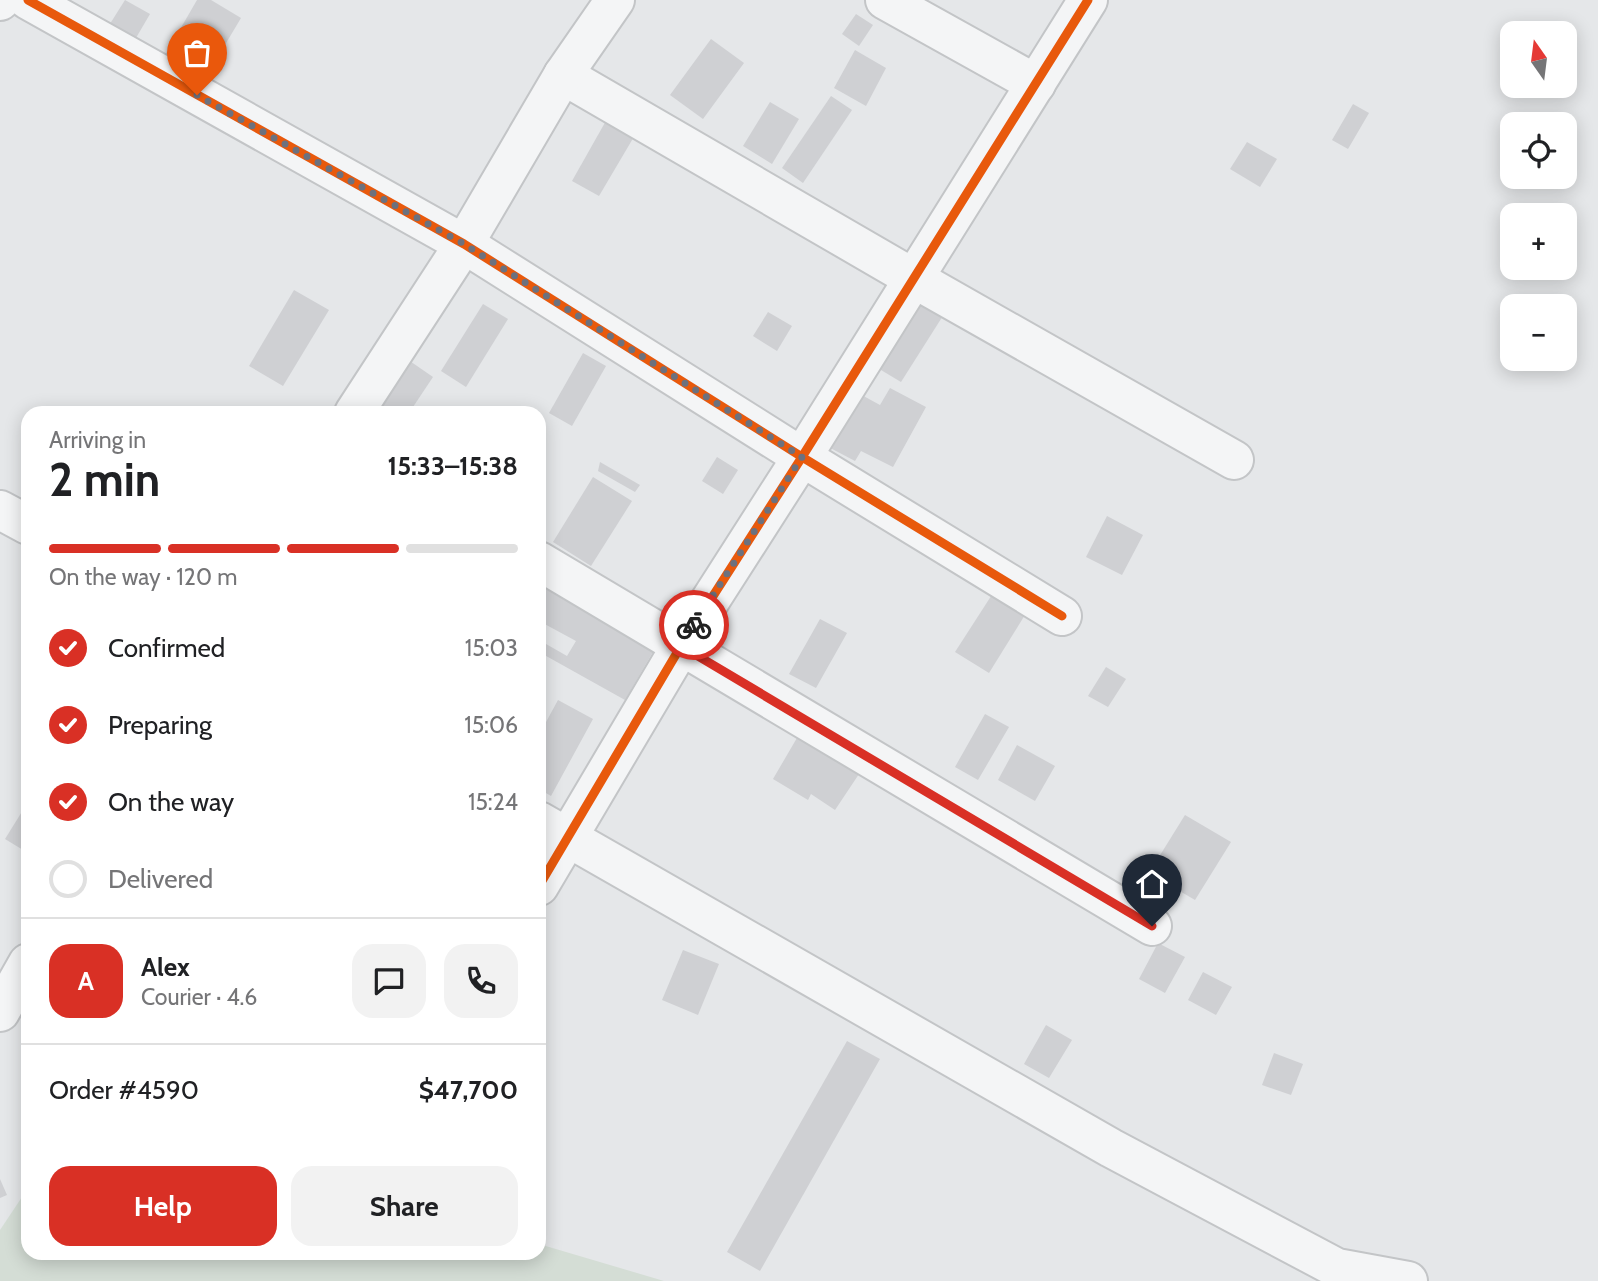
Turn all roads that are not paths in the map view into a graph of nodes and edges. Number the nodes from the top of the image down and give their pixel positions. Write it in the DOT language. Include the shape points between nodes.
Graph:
graph roads {
  1 [pos="28,0"];
  2 [pos="615,0"];
  3 [pos="886,0"];
  4 [pos="1088,0"];
  5 [pos="563,75"];
  6 [pos="1036,84"];
  7 [pos="464,244"];
  8 [pos="913,278"];
  9 [pos="359,406"];
  10 [pos="802,457"];
  11 [pos="1234,460"];
  12 [pos="0,510"];
  13 [pos="21,521"];
  14 [pos="546,565"];
  15 [pos="1062,616"];
  16 [pos="681,646"];
  17 [pos="553,830"];
  18 [pos="546,858"];
  19 [pos="1152,926"];
  20 [pos="21,975"];
  21 [pos="0,1012"];
  22 [pos="1408,1281"];
  1 -- 7 [label="street"];
  2 -- 5 [label="street"];
  3 -- 6 [label="street"];
  4 -- 6 [label="street"];
  5 -- 7 [label="street"];
  5 -- 8 [label="street"];
  6 -- 8 [label="street"];
  7 -- 9 [label="street"];
  7 -- 10 [label="street"];
  8 -- 10 [label="street"];
  8 -- 11 [label="street"];
  10 -- 15 [label="street"];
  10 -- 16 [label="street"];
  12 -- 13 [label="street"];
  14 -- 16 [label="street"];
  16 -- 17 [label="street"];
  16 -- 19 [label="street"];
  17 -- 18 [label="street"];
  17 -- 22 [label="street" via="1111,1148 1337,1268"];
  20 -- 21 [label="street"];
}
